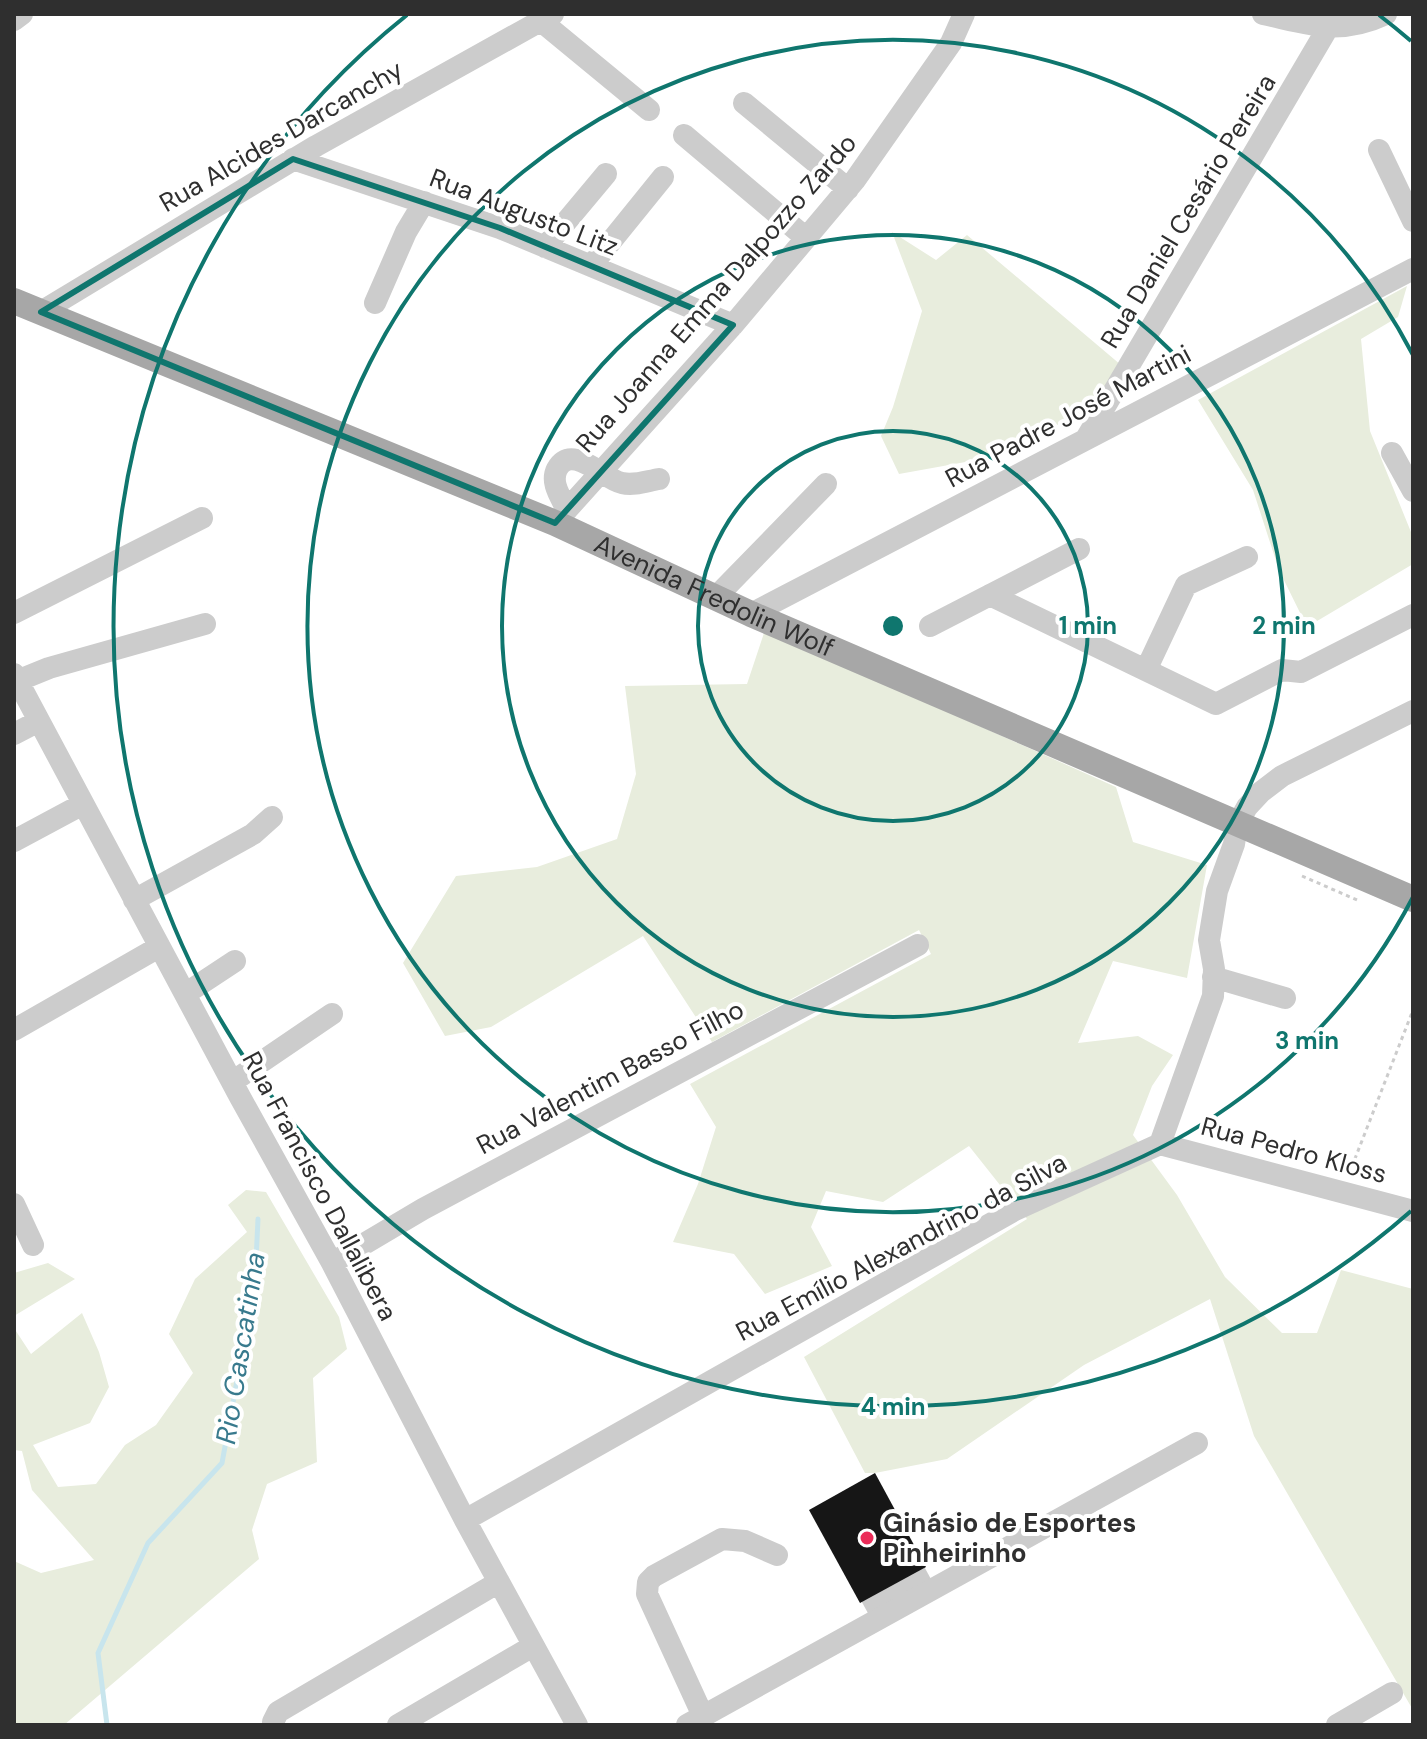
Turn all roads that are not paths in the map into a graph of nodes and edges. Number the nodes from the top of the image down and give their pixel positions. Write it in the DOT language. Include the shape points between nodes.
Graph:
graph roads {
  1 [pos="22,14"];
  2 [pos="964,14"];
  3 [pos="1263,14"];
  4 [pos="1386,14"];
  5 [pos="547,17"];
  6 [pos="14,20"];
  7 [pos="1332,21"];
  8 [pos="744,103"];
  9 [pos="649,110"];
  10 [pos="684,135"];
  11 [pos="1379,150"];
  12 [pos="293,159"];
  13 [pos="606,174"];
  14 [pos="663,177"];
  15 [pos="848,189"];
  16 [pos="424,202"];
  17 [pos="1413,221"];
  18 [pos="806,238"];
  19 [pos="545,247"];
  20 [pos="591,266"];
  21 [pos="1413,269"];
  22 [pos="14,301"];
  23 [pos="375,303"];
  24 [pos="41,312"];
  25 [pos="733,325"];
  26 [pos="1087,437"];
  27 [pos="1392,453"];
  28 [pos="599,473"];
  29 [pos="659,479"];
  30 [pos="826,484"];
  31 [pos="1413,491"];
  32 [pos="561,516"];
  33 [pos="202,518"];
  34 [pos="1079,549"];
  35 [pos="1247,557"];
  36 [pos="990,595"];
  37 [pos="715,598"];
  38 [pos="14,613"];
  39 [pos="751,614"];
  40 [pos="1413,615"];
  41 [pos="205,624"];
  42 [pos="930,626"];
  43 [pos="1146,670"];
  44 [pos="16,677"];
  45 [pos="1413,711"];
  46 [pos="39,721"];
  47 [pos="14,734"];
  48 [pos="83,804"];
  49 [pos="272,817"];
  50 [pos="1237,825"];
  51 [pos="14,841"];
  52 [pos="1413,899"];
  53 [pos="134,900"];
  54 [pos="918,945"];
  55 [pos="159,947"];
  56 [pos="235,961"];
  57 [pos="1213,977"];
  58 [pos="185,994"];
  59 [pos="1285,998"];
  60 [pos="332,1014"];
  61 [pos="14,1030"];
  62 [pos="232,1082"];
  63 [pos="1160,1144"];
  64 [pos="14,1204"];
  65 [pos="1413,1211"];
  66 [pos="33,1245"];
  67 [pos="332,1263"];
  68 [pos="1197,1443"];
  69 [pos="465,1520"];
  70 [pos="777,1555"];
  71 [pos="499,1582"];
  72 [pos="533,1646"];
  73 [pos="1392,1693"];
  74 [pos="695,1720"];
  75 [pos="273,1722"];
  76 [pos="398,1725"];
  77 [pos="577,1725"];
  78 [pos="1337,1725"];
  1 -- 6 [label="street"];
  2 -- 15 [label="street, Rua Joanna Emma Dalpozzo Zardo" via="951,43"];
  3 -- 7 [label="street"];
  4 -- 7 [label="street" via="1349,26"];
  5 -- 9 [label="street"];
  5 -- 12 [label="street, Rua Alcides Darcanchy"];
  7 -- 26 [label="street, Rua Daniel Cesário Pereira"];
  8 -- 15 [label="street"];
  10 -- 18 [label="street"];
  11 -- 17 [label="street"];
  12 -- 16 [label="street, Rua Augusto Litz"];
  12 -- 24 [label="street, Rua Alcides Darcanchy"];
  13 -- 19 [label="street"];
  14 -- 20 [label="street"];
  15 -- 18 [label="street, Rua Joanna Emma Dalpozzo Zardo"];
  16 -- 19 [label="street, Rua Augusto Litz"];
  16 -- 23 [label="street"];
  18 -- 25 [label="street, Rua Joanna Emma Dalpozzo Zardo"];
  19 -- 20 [label="street, Rua Augusto Litz"];
  20 -- 25 [label="street, Rua Augusto Litz"];
  21 -- 26 [label="street, Rua Padre José Martini"];
  22 -- 24 [label="main road, Avenida Fredolin Wolf"];
  24 -- 32 [label="main road, Avenida Fredolin Wolf"];
  25 -- 28 [label="street, Rua Joanna Emma Dalpozzo Zardo"];
  26 -- 39 [label="street, Rua Padre José Martini"];
  27 -- 31 [label="street"];
  28 -- 29 [label="street" via="632,485"];
  28 -- 32 [label="street, Rua Joanna Emma Dalpozzo Zardo"];
  28 -- 32 [label="street" via="581,459 560,464 555,475"];
  30 -- 37 [label="street"];
  32 -- 37 [label="main road, Avenida Fredolin Wolf"];
  33 -- 38 [label="street"];
  34 -- 36 [label="street"];
  35 -- 43 [label="street" via="1186,585"];
  36 -- 42 [label="street"];
  36 -- 43 [label="street"];
  37 -- 39 [label="main road, Avenida Fredolin Wolf"];
  39 -- 50 [label="main road, Avenida Fredolin Wolf"];
  40 -- 43 [label="street" via="1301,672 1282,670 1216,704"];
  41 -- 44 [label="street"];
  44 -- 46 [label="street, Rua Francisco Dallalibera"];
  45 -- 50 [label="street" via="1282,776 1261,792"];
  46 -- 47 [label="street"];
  46 -- 48 [label="street, Rua Francisco Dallalibera"];
  48 -- 51 [label="street"];
  48 -- 53 [label="street, Rua Francisco Dallalibera"];
  49 -- 53 [label="street" via="253,834"];
  50 -- 52 [label="main road, Avenida Fredolin Wolf"];
  50 -- 57 [label="street" via="1209,940"];
  53 -- 55 [label="street, Rua Francisco Dallalibera"];
  54 -- 67 [label="street, Rua Valentim Basso Filho" via="423,1209"];
  55 -- 58 [label="street, Rua Francisco Dallalibera"];
  55 -- 61 [label="street"];
  56 -- 58 [label="street"];
  57 -- 59 [label="street"];
  57 -- 63 [label="street" via="1213,996"];
  58 -- 62 [label="street, Rua Francisco Dallalibera"];
  60 -- 62 [label="street"];
  62 -- 67 [label="street, Rua Francisco Dallalibera"];
  63 -- 65 [label="street, Rua Pedro Kloss"];
  63 -- 69 [label="street, Rua Emílio Alexandrino da Silva" via="1015,1210"];
  64 -- 66 [label="street"];
  67 -- 69 [label="street, Rua Francisco Dallalibera"];
  68 -- 74 [label="street"];
  69 -- 71 [label="street, Rua Francisco Dallalibera"];
  70 -- 74 [label="street" via="745,1541 722,1539 648,1582 647,1594"];
  71 -- 72 [label="street, Rua Francisco Dallalibera"];
  71 -- 75 [label="street" via="278,1712"];
  72 -- 76 [label="street"];
  72 -- 77 [label="street, Rua Francisco Dallalibera"];
  73 -- 78 [label="street"];
}
